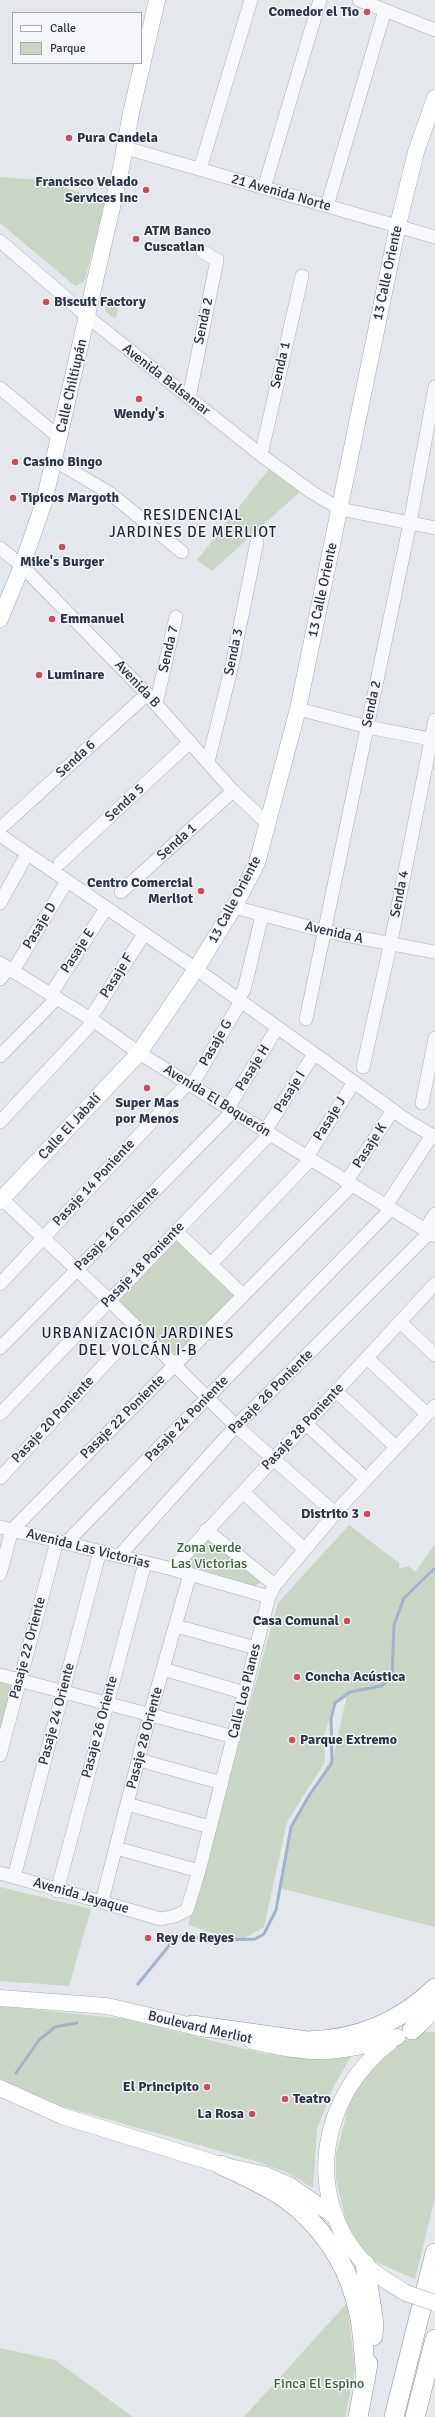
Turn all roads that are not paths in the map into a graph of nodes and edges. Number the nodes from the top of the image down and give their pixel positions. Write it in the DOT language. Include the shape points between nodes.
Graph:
graph roads {
  1 [pos="157,0"];
  2 [pos="167,0"];
  3 [pos="251,0"];
  4 [pos="320,0"];
  5 [pos="359,0"];
  6 [pos="386,10"];
  7 [pos="435,30"];
  8 [pos="435,98"];
  9 [pos="126,148"];
  10 [pos="200,169"];
  11 [pos="264,188"];
  12 [pos="327,206"];
  13 [pos="398,225"];
  14 [pos="435,237"];
  15 [pos="0,241"];
  16 [pos="204,252"];
  17 [pos="302,276"];
  18 [pos="88,317"];
  19 [pos="435,387"];
  20 [pos="0,388"];
  21 [pos="189,398"];
  22 [pos="60,438"];
  23 [pos="261,455"];
  24 [pos="54,460"];
  25 [pos="340,509"];
  26 [pos="410,523"];
  27 [pos="435,528"];
  28 [pos="257,542"];
  29 [pos="0,548"];
  30 [pos="182,552"];
  31 [pos="22,566"];
  32 [pos="176,617"];
  33 [pos="0,619"];
  34 [pos="152,699"];
  35 [pos="298,709"];
  36 [pos="435,720"];
  37 [pos="368,726"];
  38 [pos="433,739"];
  39 [pos="190,742"];
  40 [pos="208,762"];
  41 [pos="233,791"];
  42 [pos="269,825"];
  43 [pos="2,830"];
  44 [pos="27,854"];
  45 [pos="60,863"];
  46 [pos="67,881"];
  47 [pos="121,892"];
  48 [pos="0,903"];
  49 [pos="234,907"];
  50 [pos="106,908"];
  51 [pos="262,916"];
  52 [pos="324,931"];
  53 [pos="144,934"];
  54 [pos="390,946"];
  55 [pos="435,952"];
  56 [pos="8,967"];
  57 [pos="196,969"];
  58 [pos="0,979"];
  59 [pos="54,996"];
  60 [pos="239,1000"];
  61 [pos="306,1019"];
  62 [pos="92,1020"];
  63 [pos="277,1028"];
  64 [pos="435,1038"];
  65 [pos="139,1053"];
  66 [pos="314,1054"];
  67 [pos="0,1056"];
  68 [pos="363,1067"];
  69 [pos="354,1082"];
  70 [pos="190,1084"];
  71 [pos="422,1103"];
  72 [pos="230,1109"];
  73 [pos="394,1110"];
  74 [pos="0,1122"];
  75 [pos="267,1132"];
  76 [pos="434,1136"];
  77 [pos="308,1158"];
  78 [pos="349,1183"];
  79 [pos="1,1200"];
  80 [pos="389,1208"];
  81 [pos="435,1214"];
  82 [pos="176,1231"];
  83 [pos="430,1233"];
  84 [pos="43,1238"];
  85 [pos="211,1264"];
  86 [pos="77,1270"];
  87 [pos="0,1284"];
  88 [pos="435,1284"];
  89 [pos="243,1295"];
  90 [pos="109,1300"];
  91 [pos="400,1322"];
  92 [pos="138,1328"];
  93 [pos="0,1348"];
  94 [pos="435,1355"];
  95 [pos="366,1358"];
  96 [pos="174,1364"];
  97 [pos="336,1391"];
  98 [pos="207,1398"];
  99 [pos="431,1410"];
  100 [pos="0,1414"];
  101 [pos="306,1424"];
  102 [pos="236,1426"];
  103 [pos="396,1447"];
  104 [pos="273,1459"];
  105 [pos="0,1478"];
  106 [pos="366,1480"];
  107 [pos="243,1492"];
  108 [pos="336,1514"];
  109 [pos="6,1529"];
  110 [pos="206,1530"];
  111 [pos="62,1542"];
  112 [pos="304,1550"];
  113 [pos="100,1551"];
  114 [pos="119,1556"];
  115 [pos="144,1563"];
  116 [pos="172,1570"];
  117 [pos="0,1574"];
  118 [pos="190,1574"];
  119 [pos="275,1585"];
  120 [pos="269,1597"];
  121 [pos="176,1626"];
  122 [pos="256,1648"];
  123 [pos="163,1669"];
  124 [pos="0,1675"];
  125 [pos="20,1681"];
  126 [pos="63,1692"];
  127 [pos="245,1693"];
  128 [pos="106,1703"];
  129 [pos="150,1714"];
  130 [pos="234,1737"];
  131 [pos="0,1755"];
  132 [pos="139,1760"];
  133 [pos="222,1783"];
  134 [pos="127,1804"];
  135 [pos="210,1827"];
  136 [pos="116,1848"];
  137 [pos="199,1871"];
  138 [pos="0,1873"];
  139 [pos="14,1877"];
  140 [pos="57,1891"];
  141 [pos="102,1902"];
  142 [pos="161,1919"];
  143 [pos="435,1988"];
  144 [pos="0,1998"];
  145 [pos="435,2008"];
  146 [pos="435,2023"];
  147 [pos="192,2025"];
  148 [pos="405,2033"];
  149 [pos="0,2088"];
  150 [pos="221,2165"];
  151 [pos="334,2216"];
  152 [pos="435,2253"];
  153 [pos="365,2264"];
  154 [pos="435,2303"];
  155 [pos="435,2339"];
  156 [pos="366,2376"];
  157 [pos="358,2417"];
  158 [pos="394,2417"];
  159 [pos="415,2417"];
  1 -- 9 [label="main road, Calle Chiltiupán" via="131,113"];
  2 -- 9 [label="main road, Calle Chiltiupán" via="139,116"];
  3 -- 10 [label="street"];
  4 -- 11 [label="street"];
  5 -- 6 [label="street"];
  6 -- 7 [label="street"];
  6 -- 12 [label="street"];
  8 -- 13 [label="main road, 13 Calle Oriente" via="416,152"];
  9 -- 10 [label="street, 21 Avenida Norte"];
  9 -- 18 [label="main road, Calle Chiltiupán"];
  10 -- 11 [label="street, 21 Avenida Norte"];
  11 -- 12 [label="street, 21 Avenida Norte"];
  12 -- 13 [label="street, 21 Avenida Norte"];
  13 -- 14 [label="street, 21 Avenida Norte"];
  13 -- 25 [label="main road, 13 Calle Oriente"];
  15 -- 18 [label="street, Avenida Balsamar"];
  16 -- 21 [label="street, Senda 2" via="217,260"];
  17 -- 23 [label="street, Senda 1"];
  18 -- 21 [label="street, Avenida Balsamar"];
  18 -- 22 [label="main road, Calle Chiltiupán"];
  19 -- 26 [label="street, Senda 2"];
  20 -- 22 [label="street"];
  21 -- 23 [label="street, Avenida Balsamar"];
  22 -- 24 [label="main road, Calle Chiltiupán"];
  23 -- 25 [label="street, Avenida Balsamar" via="310,491"];
  24 -- 30 [label="street" via="111,494"];
  24 -- 31 [label="main road, Calle Chiltiupán" via="44,502"];
  25 -- 26 [label="street, Avenida Balsamar"];
  25 -- 35 [label="main road, 13 Calle Oriente"];
  26 -- 27 [label="street, Avenida Balsamar"];
  26 -- 37 [label="street, Senda 2"];
  28 -- 40 [label="street, Senda 3" via="232,665"];
  29 -- 31 [label="street, Avenida B"];
  31 -- 33 [label="main road, Calle Chiltiupán"];
  31 -- 34 [label="street, Avenida B"];
  32 -- 34 [label="street, Senda 7"];
  34 -- 39 [label="street, Avenida B"];
  34 -- 43 [label="street, Senda 6"];
  35 -- 37 [label="street"];
  35 -- 42 [label="main road, 13 Calle Oriente"];
  36 -- 38 [label="street, Senda 4"];
  37 -- 38 [label="street"];
  37 -- 52 [label="street, Senda 2"];
  38 -- 54 [label="street, Senda 4"];
  39 -- 40 [label="street, Avenida B"];
  39 -- 45 [label="street, Senda 5"];
  40 -- 41 [label="street, Avenida B"];
  41 -- 42 [label="street, Avenida B"];
  41 -- 47 [label="street, Senda 1"];
  42 -- 49 [label="main road, 13 Calle Oriente" via="257,863"];
  43 -- 44 [label="street"];
  44 -- 46 [label="street"];
  44 -- 48 [label="street"];
  46 -- 50 [label="street"];
  46 -- 56 [label="street, Pasaje D"];
  49 -- 51 [label="street, Avenida A"];
  49 -- 57 [label="main road, 13 Calle Oriente"];
  50 -- 53 [label="street"];
  50 -- 59 [label="street, Pasaje E"];
  51 -- 52 [label="street, Avenida A"];
  51 -- 60 [label="street, Pasaje G" via="244,990"];
  52 -- 54 [label="street, Avenida A"];
  52 -- 61 [label="street, Senda 2"];
  53 -- 57 [label="street"];
  53 -- 62 [label="street, Pasaje F"];
  54 -- 55 [label="street, Avenida A"];
  54 -- 68 [label="street, Senda 4"];
  56 -- 58 [label="street, Pasaje D"];
  56 -- 59 [label="street, Avenida El Boquerón"];
  57 -- 60 [label="street"];
  57 -- 65 [label="main road, 13 Calle Oriente"];
  59 -- 62 [label="street, Avenida El Boquerón"];
  59 -- 67 [label="street, Pasaje E"];
  60 -- 63 [label="street"];
  60 -- 70 [label="street, Pasaje G"];
  62 -- 65 [label="street, Avenida El Boquerón"];
  62 -- 74 [label="street, Pasaje F"];
  63 -- 66 [label="street"];
  63 -- 72 [label="street, Pasaje H"];
  64 -- 71 [label="street"];
  65 -- 70 [label="street, Avenida El Boquerón"];
  65 -- 79 [label="main road, Calle El Jabalí"];
  66 -- 69 [label="street"];
  66 -- 75 [label="street, Pasaje I"];
  69 -- 73 [label="street"];
  69 -- 77 [label="street, Pasaje J"];
  70 -- 72 [label="street, Avenida El Boquerón"];
  70 -- 84 [label="street, Pasaje 14 Poniente"];
  72 -- 75 [label="street, Avenida El Boquerón"];
  72 -- 86 [label="street, Pasaje 16 Poniente"];
  73 -- 76 [label="street"];
  73 -- 78 [label="street, Pasaje K"];
  75 -- 77 [label="street, Avenida El Boquerón"];
  75 -- 82 [label="street, Pasaje 18 Poniente"];
  76 -- 80 [label="street, Pasaje 24 Poniente"];
  77 -- 78 [label="street, Avenida El Boquerón"];
  77 -- 85 [label="street"];
  78 -- 80 [label="street, Avenida El Boquerón"];
  78 -- 89 [label="street, Pasaje 22 Poniente"];
  79 -- 84 [label="street"];
  80 -- 83 [label="street, Avenida El Boquerón"];
  80 -- 98 [label="street, Pasaje 24 Poniente"];
  81 -- 83 [label="street, Pasaje 26 Poniente"];
  82 -- 85 [label="street"];
  82 -- 90 [label="street, Pasaje 18 Poniente"];
  83 -- 102 [label="street, Pasaje 26 Poniente"];
  84 -- 86 [label="street"];
  84 -- 87 [label="street, Pasaje 14 Poniente"];
  85 -- 89 [label="street"];
  86 -- 90 [label="street"];
  86 -- 93 [label="street, Pasaje 16 Poniente"];
  88 -- 91 [label="street, Pasaje 28 Poniente"];
  89 -- 96 [label="street, Pasaje 22 Poniente"];
  90 -- 92 [label="street"];
  90 -- 100 [label="street, Pasaje 18 Poniente"];
  91 -- 94 [label="street"];
  91 -- 95 [label="street, Pasaje 28 Poniente"];
  92 -- 96 [label="street"];
  92 -- 105 [label="street, Pasaje 20 Poniente"];
  95 -- 97 [label="street, Pasaje 28 Poniente"];
  95 -- 99 [label="street"];
  96 -- 98 [label="street"];
  96 -- 109 [label="street, Pasaje 22 Poniente"];
  97 -- 101 [label="street, Pasaje 28 Poniente"];
  97 -- 103 [label="street"];
  98 -- 102 [label="street"];
  98 -- 111 [label="street, Pasaje 24 Poniente"];
  99 -- 103 [label="street, Calle Los Planes"];
  101 -- 104 [label="street, Pasaje 28 Poniente"];
  101 -- 106 [label="street"];
  102 -- 104 [label="street"];
  102 -- 114 [label="street, Pasaje 26 Poniente"];
  103 -- 106 [label="street, Calle Los Planes"];
  104 -- 107 [label="street, Pasaje 28 Poniente"];
  104 -- 108 [label="street"];
  106 -- 108 [label="street, Calle Los Planes"];
  107 -- 110 [label="street, Pasaje 28 Poniente"];
  107 -- 112 [label="street"];
  108 -- 112 [label="street, Calle Los Planes"];
  109 -- 111 [label="street, Avenida Las Victorias"];
  109 -- 117 [label="street"];
  110 -- 116 [label="street, Pasaje 28 Poniente"];
  110 -- 119 [label="street"];
  111 -- 113 [label="street, Avenida Las Victorias"];
  111 -- 125 [label="street, Pasaje 22 Oriente"];
  112 -- 119 [label="street, Calle Los Planes"];
  113 -- 114 [label="street, Avenida Las Victorias"];
  113 -- 126 [label="street, Pasaje 24 Oriente"];
  114 -- 115 [label="street, Avenida Las Victorias"];
  115 -- 116 [label="street, Avenida Las Victorias"];
  115 -- 128 [label="street, Pasaje 26 Oriente"];
  116 -- 118 [label="street, Avenida Las Victorias"];
  118 -- 120 [label="street, Avenida Las Victorias"];
  118 -- 121 [label="street, Pasaje 28 Oriente"];
  119 -- 120 [label="street, Calle Los Planes"];
  120 -- 122 [label="street, Calle Los Planes"];
  121 -- 122 [label="street"];
  121 -- 123 [label="street, Pasaje 28 Oriente"];
  122 -- 127 [label="street, Calle Los Planes"];
  123 -- 127 [label="street"];
  123 -- 129 [label="street, Pasaje 28 Oriente"];
  124 -- 125 [label="street"];
  125 -- 126 [label="street"];
  125 -- 131 [label="street, Pasaje 22 Oriente"];
  126 -- 128 [label="street"];
  126 -- 139 [label="street, Pasaje 24 Oriente"];
  127 -- 130 [label="street, Calle Los Planes"];
  128 -- 129 [label="street"];
  128 -- 140 [label="street, Pasaje 26 Oriente"];
  129 -- 130 [label="street"];
  129 -- 132 [label="street, Pasaje 28 Oriente"];
  130 -- 133 [label="street, Calle Los Planes"];
  132 -- 133 [label="street"];
  132 -- 134 [label="street, Pasaje 28 Oriente"];
  133 -- 135 [label="street, Calle Los Planes"];
  134 -- 135 [label="street"];
  134 -- 136 [label="street, Pasaje 28 Oriente"];
  135 -- 137 [label="street, Calle Los Planes"];
  136 -- 137 [label="street"];
  136 -- 141 [label="street, Pasaje 28 Oriente"];
  137 -- 142 [label="street, Calle Los Planes" via="187,1910 176,1916"];
  138 -- 139 [label="street, Avenida Jayaque"];
  139 -- 140 [label="street, Avenida Jayaque"];
  140 -- 141 [label="street, Avenida Jayaque"];
  141 -- 142 [label="street, Avenida Jayaque"];
  143 -- 147 [label="highway" via="402,2015 384,2024 326,2040 307,2041"];
  144 -- 147 [label="main road, Boulevard Merliot" via="107,2006"];
  145 -- 148 [label="highway"];
  146 -- 148 [label="main road, Boulevard Merliot"];
  147 -- 148 [label="main road, Boulevard Merliot" via="284,2048 311,2052 347,2050"];
  148 -- 151 [label="main road" via="375,2053 356,2074 333,2121 326,2163"];
  149 -- 150 [label="main road" via="62,2116"];
  150 -- 151 [label="main road" via="278,2180"];
  150 -- 156 [label="highway" via="288,2201 308,2219 330,2246 355,2298"];
  151 -- 153 [label="main road" via="350,2245"];
  152 -- 158 [label="highway"];
  153 -- 154 [label="main road, bridge" via="406,2293"];
  153 -- 156 [label="highway" via="374,2324"];
  155 -- 159 [label="highway"];
  156 -- 157 [label="highway"];
}
